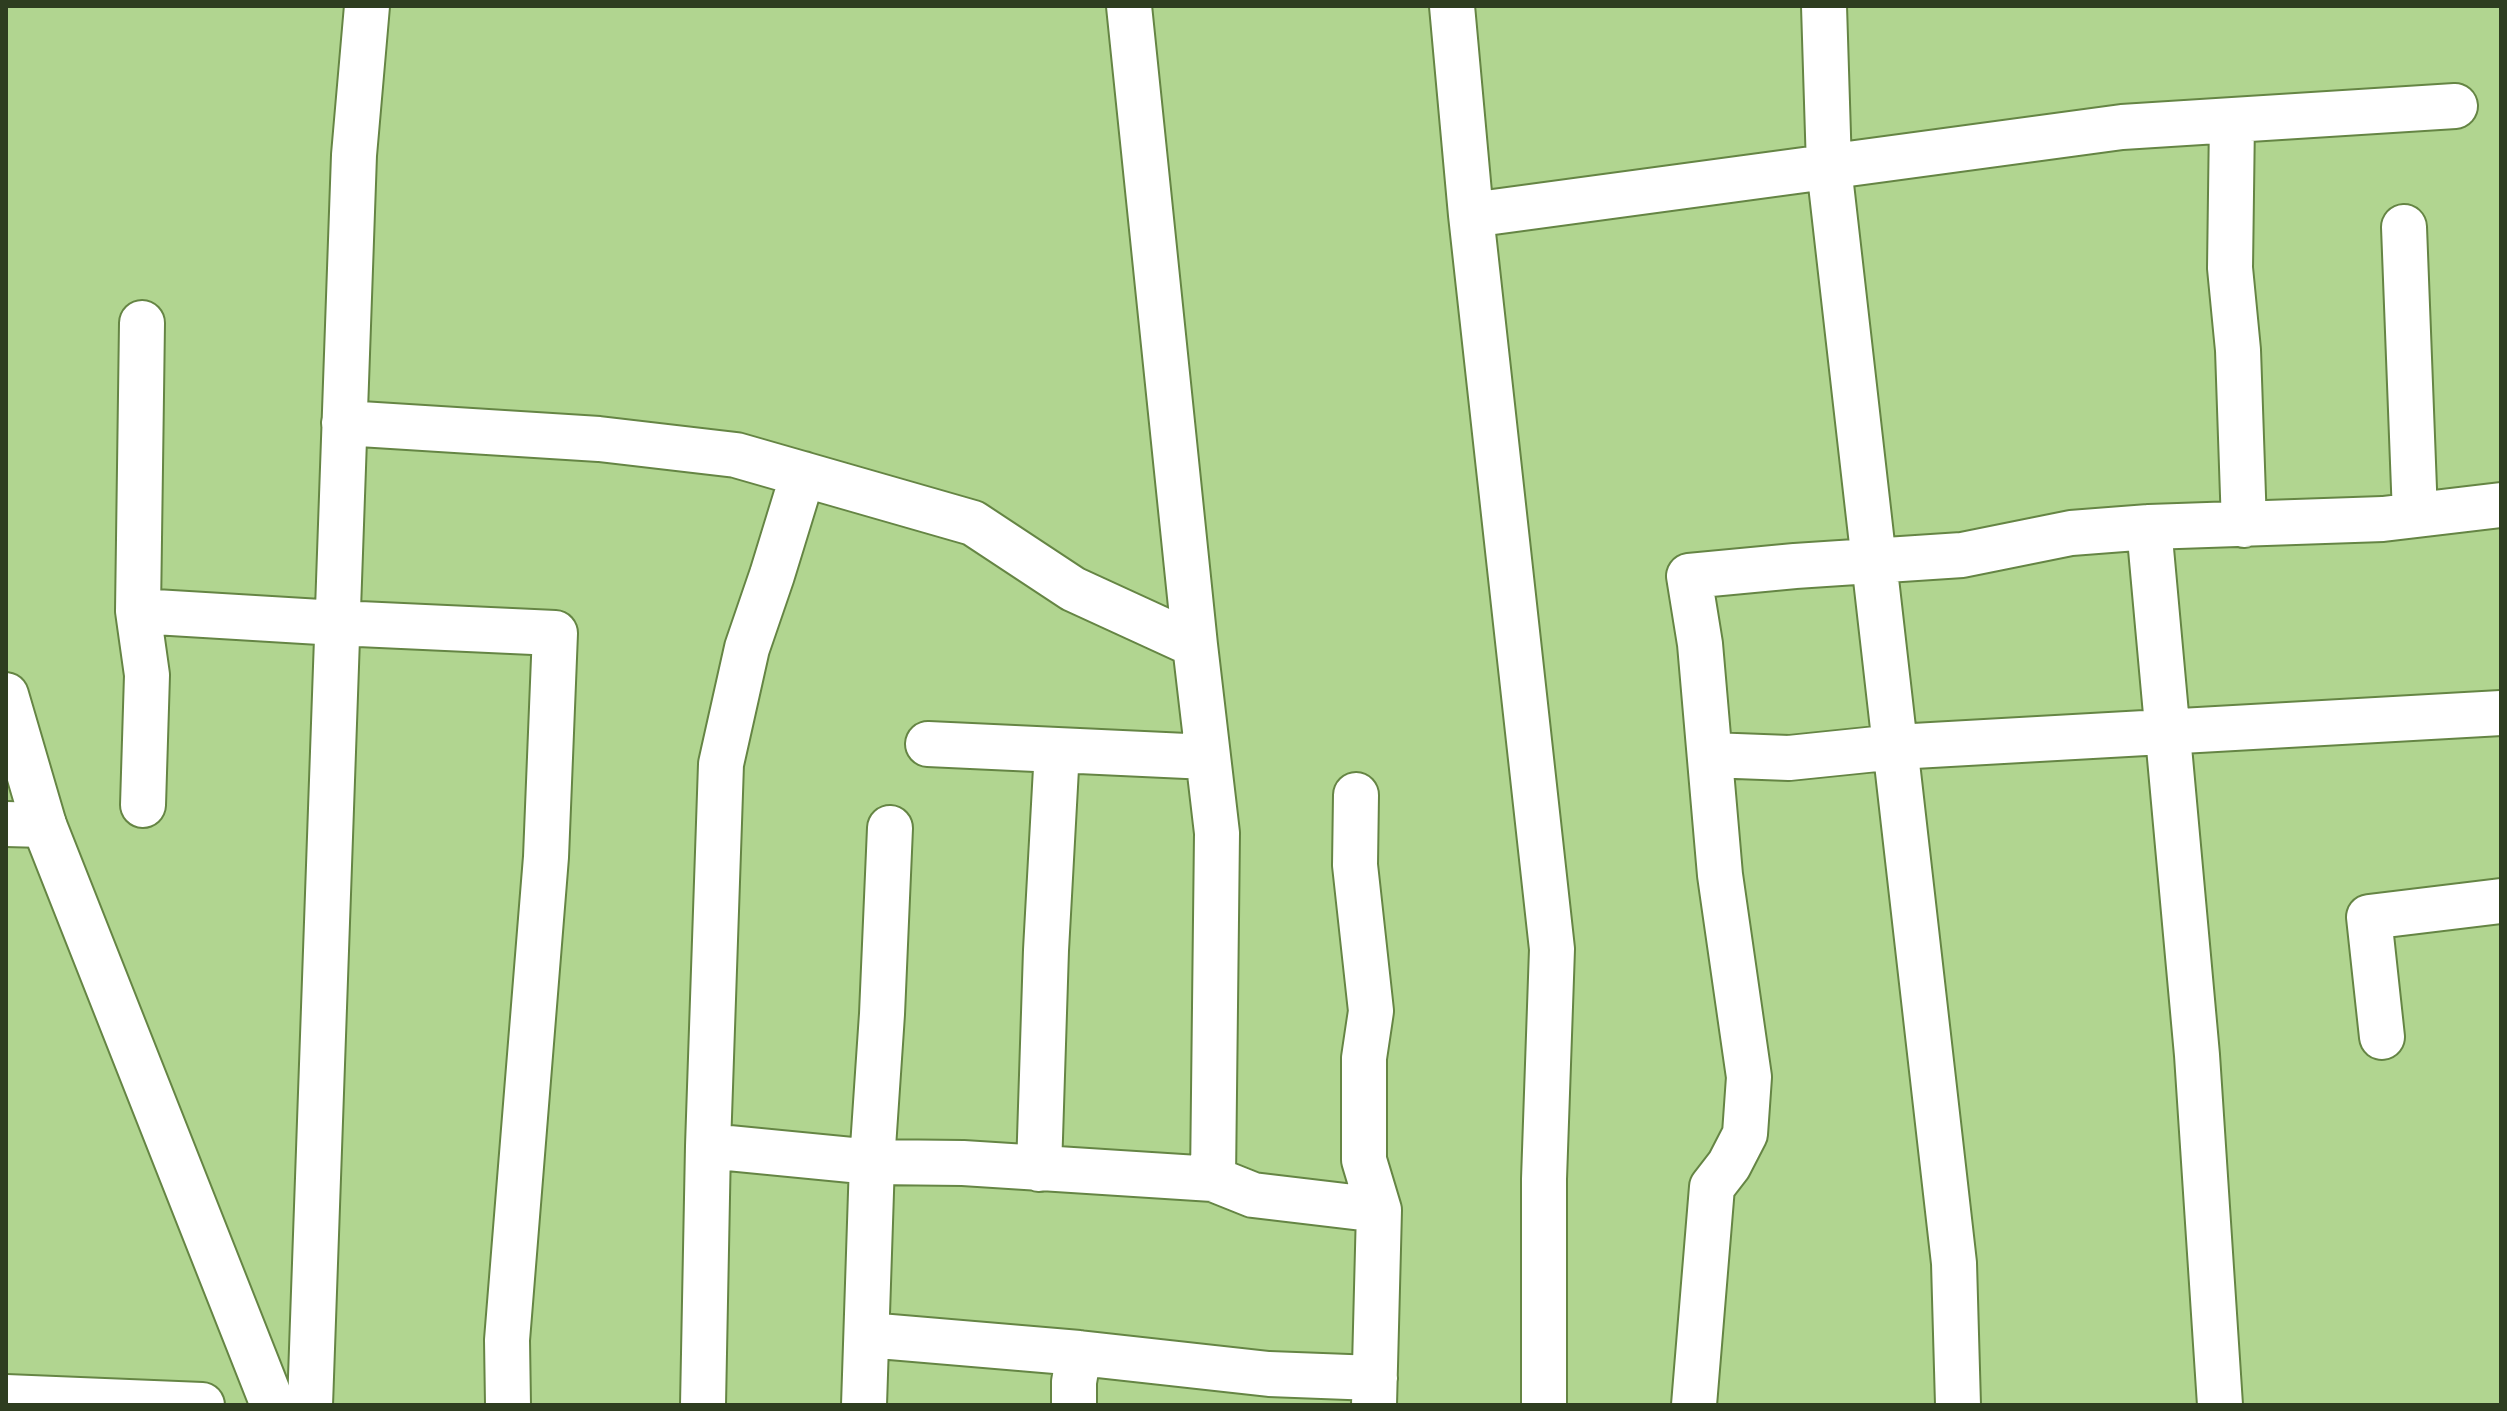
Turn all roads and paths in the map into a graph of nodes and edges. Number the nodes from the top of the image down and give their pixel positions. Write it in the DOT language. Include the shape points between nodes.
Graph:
graph roads {
  1 [pos="367,6"];
  2 [pos="1129,6"];
  3 [pos="1452,6"];
  4 [pos="1824,6"];
  5 [pos="2455,106"];
  6 [pos="2232,120"];
  7 [pos="1829,167"];
  8 [pos="1471,215"];
  9 [pos="2404,227"];
  10 [pos="142,323"];
  11 [pos="344,423"];
  12 [pos="803,474"];
  13 [pos="2501,505"];
  14 [pos="2415,515"];
  15 [pos="2244,525"];
  16 [pos="2149,527"];
  17 [pos="1874,560"];
  18 [pos="138,611"];
  19 [pos="337,623"];
  20 [pos="1195,645"];
  21 [pos="6,695"];
  22 [pos="2501,713"];
  23 [pos="2169,731"];
  24 [pos="928,744"];
  25 [pos="1896,747"];
  26 [pos="1057,750"];
  27 [pos="1710,755"];
  28 [pos="1208,757"];
  29 [pos="1356,795"];
  30 [pos="143,805"];
  31 [pos="25,824"];
  32 [pos="890,828"];
  33 [pos="2501,901"];
  34 [pos="2382,1037"];
  35 [pos="708,1146"];
  36 [pos="872,1162"];
  37 [pos="1039,1169"];
  38 [pos="1213,1179"];
  39 [pos="1379,1210"];
  40 [pos="867,1335"];
  41 [pos="1079,1353"];
  42 [pos="1374,1392"];
  43 [pos="6,1397"];
  44 [pos="202,1405"];
  45 [pos="273,1405"];
  46 [pos="310,1405"];
  47 [pos="508,1405"];
  48 [pos="703,1405"];
  49 [pos="864,1405"];
  50 [pos="1074,1405"];
  51 [pos="1544,1405"];
  52 [pos="1694,1405"];
  53 [pos="1958,1405"];
  54 [pos="2220,1405"];
  1 -- 11 [label="street" via="354,155"];
  2 -- 20 [label="street"];
  3 -- 8 [label="street"];
  4 -- 7 [label="street"];
  5 -- 6 [label="street"];
  6 -- 7 [label="street" via="2122,127"];
  6 -- 15 [label="street" via="2230,268"];
  7 -- 8 [label="street"];
  7 -- 17 [label="street"];
  8 -- 51 [label="street" via="1552,949"];
  9 -- 14 [label="street"];
  10 -- 18 [label="street"];
  11 -- 12 [label="street" via="599,439 736,455"];
  11 -- 19 [label="street"];
  12 -- 20 [label="street" via="973,523 1073,589"];
  12 -- 35 [label="street" via="747,648 721,764"];
  13 -- 14 [label="street"];
  14 -- 15 [label="street"];
  15 -- 16 [label="street"];
  16 -- 17 [label="street" via="2071,533 1962,555"];
  16 -- 23 [label="street"];
  17 -- 25 [label="street"];
  17 -- 27 [label="street" via="1689,576"];
  18 -- 19 [label="street"];
  18 -- 30 [label="street" via="147,675"];
  19 -- 46 [label="street"];
  19 -- 47 [label="street" via="555,633 546,857 507,1340"];
  20 -- 28 [label="street"];
  21 -- 31 [label="street"];
  22 -- 23 [label="street"];
  23 -- 25 [label="street"];
  23 -- 54 [label="street"];
  24 -- 26 [label="street"];
  25 -- 27 [label="street" via="1789,758"];
  25 -- 53 [label="street" via="1954,1263"];
  26 -- 28 [label="street"];
  26 -- 37 [label="street"];
  27 -- 52 [label="street" via="1720,875 1749,1077 1745,1134 1712,1187"];
  28 -- 38 [label="street" via="1217,833"];
  29 -- 39 [label="street" via="1355,865 1371,1011 1364,1058 1364,1160"];
  31 -- 45 [label="street"];
  32 -- 36 [label="street"];
  33 -- 34 [label="street" via="2369,917"];
  35 -- 36 [label="street"];
  35 -- 48 [label="street"];
  36 -- 37 [label="street"];
  36 -- 40 [label="street"];
  37 -- 38 [label="street"];
  38 -- 39 [label="street" via="1253,1195"];
  39 -- 42 [label="street"];
  40 -- 41 [label="street"];
  40 -- 49 [label="street"];
  41 -- 42 [label="street" via="1269,1374"];
  41 -- 50 [label="street"];
  43 -- 44 [label="street"];
}
